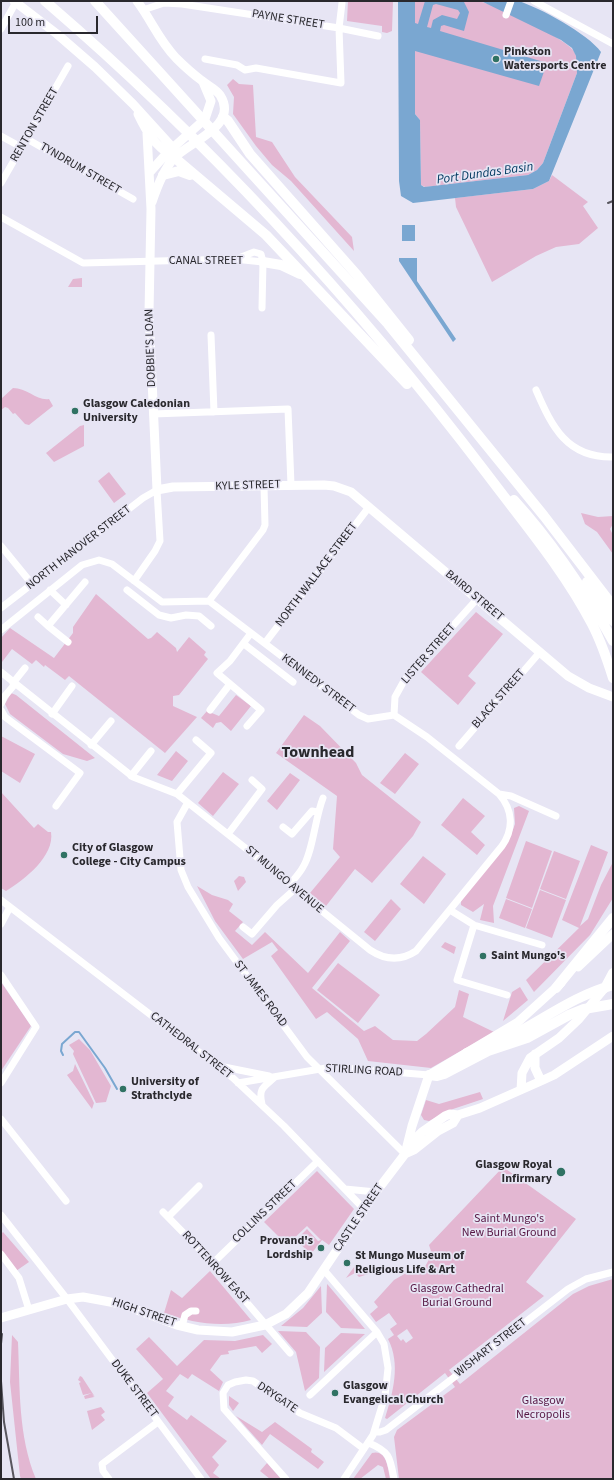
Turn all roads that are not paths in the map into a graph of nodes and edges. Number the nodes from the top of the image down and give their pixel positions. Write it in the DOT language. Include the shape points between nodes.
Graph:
graph roads {
  1 [pos="45,1"];
  2 [pos="95,1"];
  3 [pos="137,1"];
  4 [pos="511,1"];
  5 [pos="534,1"];
  6 [pos="15,2"];
  7 [pos="173,2"];
  8 [pos="342,3"];
  9 [pos="143,10"];
  10 [pos="506,15"];
  11 [pos="338,28"];
  12 [pos="1,29"];
  13 [pos="378,36"];
  14 [pos="613,44"];
  15 [pos="205,59"];
  16 [pos="68,66"];
  17 [pos="202,81"];
  18 [pos="133,104"];
  19 [pos="205,119"];
  20 [pos="225,119"];
  21 [pos="147,133"];
  22 [pos="1,136"];
  23 [pos="27,139"];
  24 [pos="21,147"];
  25 [pos="173,154"];
  26 [pos="150,172"];
  27 [pos="163,174"];
  28 [pos="202,182"];
  29 [pos="1,183"];
  30 [pos="133,199"];
  31 [pos="151,206"];
  32 [pos="1,217"];
  33 [pos="150,262"];
  34 [pos="263,262"];
  35 [pos="308,278"];
  36 [pos="262,308"];
  37 [pos="211,335"];
  38 [pos="536,390"];
  39 [pos="214,412"];
  40 [pos="153,414"];
  41 [pos="465,418"];
  42 [pos="483,440"];
  43 [pos="462,442"];
  44 [pos="613,457"];
  45 [pos="291,485"];
  46 [pos="264,486"];
  47 [pos="339,487"];
  48 [pos="157,490"];
  49 [pos="367,510"];
  50 [pos="1,546"];
  51 [pos="134,581"];
  52 [pos="84,582"];
  53 [pos="32,584"];
  54 [pos="50,590"];
  55 [pos="126,590"];
  56 [pos="477,599"];
  57 [pos="209,601"];
  58 [pos="186,602"];
  59 [pos="66,605"];
  60 [pos="613,606"];
  61 [pos="1,608"];
  62 [pos="186,615"];
  63 [pos="38,617"];
  64 [pos="613,620"];
  65 [pos="48,626"];
  66 [pos="211,626"];
  67 [pos="1,630"];
  68 [pos="251,633"];
  69 [pos="613,641"];
  70 [pos="68,642"];
  71 [pos="264,643"];
  72 [pos="244,644"];
  73 [pos="540,652"];
  74 [pos="25,668"];
  75 [pos="1,672"];
  76 [pos="613,678"];
  77 [pos="293,682"];
  78 [pos="14,684"];
  79 [pos="230,684"];
  80 [pos="72,686"];
  81 [pos="611,696"];
  82 [pos="1,704"];
  83 [pos="1,710"];
  84 [pos="210,710"];
  85 [pos="52,714"];
  86 [pos="394,715"];
  87 [pos="111,721"];
  88 [pos="247,726"];
  89 [pos="196,740"];
  90 [pos="91,745"];
  91 [pos="459,746"];
  92 [pos="150,751"];
  93 [pos="131,776"];
  94 [pos="252,780"];
  95 [pos="177,794"];
  96 [pos="499,794"];
  97 [pos="323,798"];
  98 [pos="187,804"];
  99 [pos="56,806"];
  100 [pos="317,812"];
  101 [pos="556,816"];
  102 [pos="283,826"];
  103 [pos="228,834"];
  104 [pos="292,887"];
  105 [pos="1,900"];
  106 [pos="10,907"];
  107 [pos="450,910"];
  108 [pos="613,918"];
  109 [pos="1,924"];
  110 [pos="474,925"];
  111 [pos="243,927"];
  112 [pos="613,934"];
  113 [pos="542,945"];
  114 [pos="613,973"];
  115 [pos="1,975"];
  116 [pos="613,977"];
  117 [pos="609,986"];
  118 [pos="556,988"];
  119 [pos="507,994"];
  120 [pos="613,1004"];
  121 [pos="613,1036"];
  122 [pos="467,1053"];
  123 [pos="535,1054"];
  124 [pos="217,1066"];
  125 [pos="320,1069"];
  126 [pos="429,1074"];
  127 [pos="276,1076"];
  128 [pos="541,1081"];
  129 [pos="1,1083"];
  130 [pos="238,1083"];
  131 [pos="521,1090"];
  132 [pos="262,1104"];
  133 [pos="416,1115"];
  134 [pos="458,1115"];
  135 [pos="1,1119"];
  136 [pos="427,1129"];
  137 [pos="438,1131"];
  138 [pos="406,1150"];
  139 [pos="318,1161"];
  140 [pos="199,1186"];
  141 [pos="345,1188"];
  142 [pos="376,1192"];
  143 [pos="66,1201"];
  144 [pos="364,1209"];
  145 [pos="1,1215"];
  146 [pos="4,1223"];
  147 [pos="1,1254"];
  148 [pos="213,1263"];
  149 [pos="324,1270"];
  150 [pos="613,1272"];
  151 [pos="67,1299"];
  152 [pos="29,1310"];
  153 [pos="196,1311"];
  154 [pos="1,1318"];
  155 [pos="265,1325"];
  156 [pos="182,1326"];
  157 [pos="377,1332"];
  158 [pos="290,1354"];
  159 [pos="310,1396"];
  160 [pos="158,1422"];
  161 [pos="374,1432"];
  162 [pos="367,1446"];
  163 [pos="109,1479"];
  164 [pos="201,1479"];
  165 [pos="286,1479"];
  166 [pos="344,1479"];
  167 [pos="394,1479"];
  1 -- 43 [label="highway" via="209,154 332,283"];
  2 -- 41 [label="highway" via="388,324"];
  3 -- 9 [label="main road"];
  4 -- 10 [label="street"];
  5 -- 14 [label="street"];
  6 -- 12 [label="street"];
  6 -- 18 [label="main road, DOBBIE'S LOAN" via="77,52"];
  7 -- 9 [label="street, PAYNE STREET"];
  7 -- 11 [label="street, PAYNE STREET"];
  8 -- 11 [label="street"];
  9 -- 17 [label="main road" via="168,50"];
  11 -- 13 [label="street, PAYNE STREET"];
  11 -- 15 [label="street" via="341,83 256,68 245,70 237,64"];
  16 -- 23 [label="street, RENTON STREET"];
  17 -- 19 [label="main road" via="211,101"];
  17 -- 20 [label="main road" via="221,97"];
  18 -- 21 [label="main road, DOBBIE'S LOAN"];
  18 -- 25 [label="main road, DOBBIE'S LOAN"];
  19 -- 20 [label="main road" via="212,115"];
  19 -- 25 [label="main road"];
  20 -- 25 [label="main road"];
  20 -- 41 [label="highway" via="262,169 319,231 396,322"];
  21 -- 25 [label="main road, DOBBIE'S LOAN"];
  21 -- 26 [label="main road, DOBBIE'S LOAN"];
  22 -- 24 [label="street"];
  23 -- 24 [label="street, RENTON STREET"];
  23 -- 30 [label="street, TYNDRUM STREET"];
  24 -- 29 [label="street, RENTON STREET"];
  25 -- 26 [label="main road"];
  25 -- 27 [label="main road, DOBBIE'S LOAN"];
  25 -- 28 [label="highway"];
  26 -- 31 [label="main road, DOBBIE'S LOAN"];
  27 -- 28 [label="highway" via="179,170"];
  27 -- 31 [label="main road, DOBBIE'S LOAN"];
  28 -- 35 [label="highway" via="266,235"];
  31 -- 33 [label="main road, DOBBIE'S LOAN"];
  32 -- 33 [label="street, CANAL STREET" via="83,263"];
  33 -- 34 [label="street, CANAL STREET" via="234,259 258,252"];
  33 -- 40 [label="main road, DOBBIE'S LOAN" via="149,313"];
  34 -- 35 [label="highway" via="281,265"];
  34 -- 36 [label="street"];
  35 -- 43 [label="highway"];
  37 -- 39 [label="street"];
  38 -- 44 [label="street" via="554,428 567,442 590,455"];
  39 -- 40 [label="street"];
  39 -- 45 [label="street" via="288,409"];
  40 -- 48 [label="main road, DOBBIE'S LOAN"];
  41 -- 42 [label="highway"];
  42 -- 60 [label="highway"];
  42 -- 64 [label="highway"];
  43 -- 69 [label="highway" via="552,546 588,598"];
  43 -- 76 [label="highway" via="574,592 596,632"];
  45 -- 46 [label="main road, KYLE STREET"];
  45 -- 47 [label="main road, KYLE STREET" via="324,484"];
  46 -- 48 [label="main road, KYLE STREET"];
  46 -- 57 [label="street" via="263,530"];
  47 -- 49 [label="main road, BAIRD STREET" via="351,492"];
  48 -- 51 [label="street" via="160,541 156,551"];
  48 -- 53 [label="street, NORTH HANOVER STREET" via="143,498"];
  49 -- 56 [label="main road, BAIRD STREET"];
  49 -- 71 [label="street, NORTH WALLACE STREET"];
  50 -- 53 [label="street"];
  51 -- 54 [label="street" via="112,564 99,560 82,565"];
  51 -- 58 [label="street" via="162,602"];
  52 -- 59 [label="street"];
  53 -- 61 [label="street, NORTH HANOVER STREET"];
  54 -- 59 [label="street"];
  54 -- 67 [label="street"];
  55 -- 62 [label="street" via="158,615 171,618"];
  56 -- 73 [label="main road, BAIRD STREET"];
  56 -- 86 [label="street, LISTER STREET" via="405,679 396,697"];
  57 -- 58 [label="street"];
  57 -- 68 [label="street, KENNEDY STREET"];
  58 -- 62 [label="street"];
  59 -- 65 [label="street"];
  62 -- 66 [label="street" via="199,616"];
  63 -- 65 [label="street"];
  65 -- 70 [label="street"];
  68 -- 71 [label="street, KENNEDY STREET"];
  68 -- 72 [label="street"];
  71 -- 86 [label="street, KENNEDY STREET" via="364,718"];
  72 -- 77 [label="street"];
  72 -- 79 [label="street" via="217,673"];
  73 -- 81 [label="main road, BAIRD STREET" via="580,684"];
  73 -- 91 [label="street, BLACK STREET"];
  74 -- 78 [label="street"];
  75 -- 78 [label="street, ST MUNGO AVENUE"];
  78 -- 82 [label="street"];
  78 -- 85 [label="street, ST MUNGO AVENUE"];
  79 -- 84 [label="street"];
  79 -- 88 [label="street" via="261,710"];
  80 -- 85 [label="street"];
  83 -- 99 [label="street" via="5,717 80,773"];
  85 -- 90 [label="street, ST MUNGO AVENUE"];
  86 -- 96 [label="street" via="427,737"];
  87 -- 90 [label="street"];
  89 -- 95 [label="street" via="211,754"];
  90 -- 93 [label="street, ST MUNGO AVENUE"];
  92 -- 93 [label="street"];
  93 -- 95 [label="street, ST MUNGO AVENUE"];
  94 -- 103 [label="street" via="262,789"];
  95 -- 98 [label="street, ST MUNGO AVENUE"];
  96 -- 101 [label="street" via="511,796"];
  96 -- 107 [label="street, ST MUNGO AVENUE" via="510,813 508,835"];
  97 -- 100 [label="street"];
  98 -- 103 [label="street, ST MUNGO AVENUE"];
  98 -- 125 [label="street, ST JAMES ROAD" via="177,822 184,878 226,949 300,1048"];
  100 -- 102 [label="street" via="312,811 292,834"];
  100 -- 104 [label="street" via="304,866"];
  103 -- 104 [label="street, ST MUNGO AVENUE"];
  104 -- 107 [label="street, ST MUNGO AVENUE" via="370,950 388,958 407,957 416,951"];
  104 -- 111 [label="street" via="252,934"];
  105 -- 106 [label="street, CATHEDRAL STREET"];
  106 -- 109 [label="street"];
  106 -- 124 [label="street, CATHEDRAL STREET"];
  107 -- 110 [label="street"];
  108 -- 118 [label="highway"];
  110 -- 113 [label="street"];
  110 -- 119 [label="street" via="458,980"];
  112 -- 118 [label="main road"];
  114 -- 117 [label="highway"];
  115 -- 129 [label="street" via="36,1027"];
  116 -- 117 [label="main road"];
  117 -- 122 [label="highway" via="564,1004 512,1036"];
  117 -- 123 [label="main road" via="559,1038"];
  118 -- 122 [label="main road" via="518,1022"];
  120 -- 126 [label="highway" via="569,1014 523,1040 482,1054 441,1075"];
  121 -- 128 [label="main road, CASTLE STREET"];
  122 -- 126 [label="main road"];
  123 -- 128 [label="main road" via="535,1068"];
  123 -- 131 [label="main road" via="524,1067"];
  124 -- 127 [label="street, STIRLING ROAD" via="246,1073"];
  124 -- 130 [label="street, CATHEDRAL STREET"];
  125 -- 126 [label="street, STIRLING ROAD" via="332,1067"];
  125 -- 127 [label="street, STIRLING ROAD"];
  125 -- 138 [label="street, ST JAMES ROAD"];
  126 -- 133 [label="main road"];
  127 -- 130 [label="street, STIRLING ROAD"];
  127 -- 132 [label="street" via="262,1089"];
  128 -- 131 [label="main road, CASTLE STREET"];
  130 -- 132 [label="street, CATHEDRAL STREET"];
  131 -- 134 [label="main road, CASTLE STREET"];
  132 -- 139 [label="street, CATHEDRAL STREET"];
  133 -- 136 [label="main road" via="420,1125"];
  133 -- 138 [label="main road"];
  134 -- 136 [label="main road, CASTLE STREET" via="450,1114"];
  134 -- 137 [label="main road, CASTLE STREET" via="453,1123"];
  135 -- 143 [label="street"];
  136 -- 137 [label="main road"];
  136 -- 138 [label="main road, CASTLE STREET"];
  137 -- 138 [label="main road, CASTLE STREET" via="414,1150"];
  138 -- 142 [label="main road, CASTLE STREET"];
  139 -- 141 [label="street, CATHEDRAL STREET"];
  139 -- 148 [label="street, COLLINS STREET"];
  140 -- 148 [label="street, ROTTENROW EAST" via="166,1215"];
  141 -- 142 [label="street"];
  141 -- 144 [label="street, CATHEDRAL STREET"];
  142 -- 144 [label="main road, CASTLE STREET"];
  144 -- 149 [label="main road, CASTLE STREET"];
  145 -- 146 [label="street, DUKE STREET"];
  146 -- 151 [label="street, DUKE STREET"];
  147 -- 152 [label="street" via="19,1278"];
  148 -- 155 [label="street, ROTTENROW EAST"];
  149 -- 155 [label="main road, CASTLE STREET" via="296,1306 277,1320"];
  149 -- 157 [label="street"];
  150 -- 161 [label="street, WISHART STREET" via="593,1276 568,1288 386,1430"];
  151 -- 152 [label="main road, HIGH STREET"];
  151 -- 156 [label="main road, HIGH STREET" via="82,1297 112,1301"];
  151 -- 160 [label="street, DUKE STREET"];
  152 -- 154 [label="main road, HIGH STREET"];
  153 -- 156 [label="street" via="185,1315"];
  155 -- 156 [label="main road, HIGH STREET" via="250,1330 226,1332"];
  155 -- 158 [label="street, ROTTENROW EAST"];
  157 -- 159 [label="street"];
  157 -- 161 [label="street" via="384,1344 388,1374 386,1396"];
  160 -- 163 [label="street" via="102,1464 103,1471"];
  160 -- 164 [label="street, DUKE STREET"];
  161 -- 162 [label="street"];
  162 -- 165 [label="street, DRYGATE" via="336,1428 300,1413 255,1382 246,1380 231,1384 223,1393 224,1409"];
  162 -- 166 [label="street"];
  162 -- 167 [label="street, DRYGATE" via="387,1454"];
}
